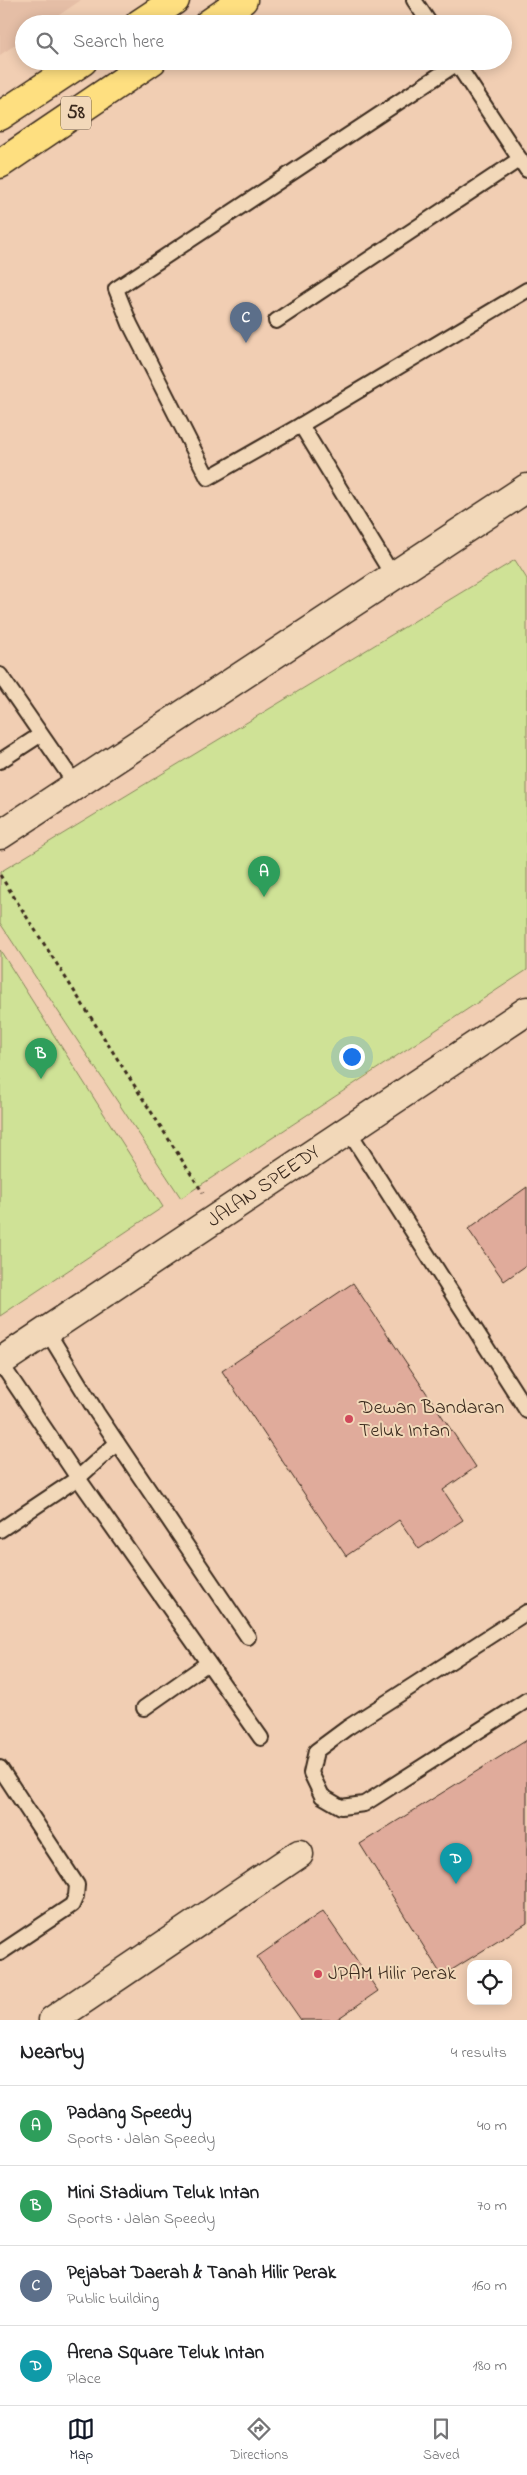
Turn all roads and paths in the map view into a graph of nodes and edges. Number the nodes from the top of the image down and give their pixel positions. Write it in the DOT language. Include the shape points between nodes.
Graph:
graph roads {
  1 [pos="175,0"];
  2 [pos="243,0"];
  3 [pos="414,0"];
  4 [pos="152,15"];
  5 [pos="221,15"];
  6 [pos="424,15"];
  7 [pos="69,70"];
  8 [pos="139,70"];
  9 [pos="444,70"];
  10 [pos="461,70"];
  11 [pos="0,116"];
  12 [pos="0,164"];
  13 [pos="523,165"];
  14 [pos="527,290"];
  15 [pos="276,321"];
  16 [pos="301,425"];
  17 [pos="527,488"];
  18 [pos="394,576"];
  19 [pos="0,675"];
  20 [pos="40,735"];
  21 [pos="0,761"];
  22 [pos="76,785"];
  23 [pos="0,835"];
  24 [pos="0,875"];
  25 [pos="527,1011"];
  26 [pos="348,1130"];
  27 [pos="218,1217"];
  28 [pos="47,1331"];
  29 [pos="0,1362"];
  30 [pos="527,1411"];
  31 [pos="117,1443"];
  32 [pos="78,1478"];
  33 [pos="0,1530"];
  34 [pos="527,1612"];
  35 [pos="248,1637"];
  36 [pos="208,1663"];
  37 [pos="527,1700"];
  38 [pos="144,1708"];
  39 [pos="261,1738"];
  40 [pos="0,1768"];
  41 [pos="299,1854"];
  42 [pos="0,1953"];
  43 [pos="53,2020"];
  1 -- 4 [label="highway"];
  2 -- 5 [label="highway"];
  3 -- 6 [label="lane"];
  7 -- 11 [label="highway, 58"];
  8 -- 12 [label="highway, 58"];
  9 -- 16 [label="lane" via="116,289 130,324 208,478"];
  10 -- 13 [label="lane"];
  13 -- 15 [label="lane"];
  14 -- 16 [label="lane"];
  16 -- 18 [label="lane"];
  17 -- 18 [label="street"];
  18 -- 22 [label="street"];
  19 -- 20 [label="lane"];
  20 -- 21 [label="lane"];
  20 -- 22 [label="lane"];
  22 -- 23 [label="street"];
  24 -- 27 [label="path"];
  25 -- 26 [label="street, JALAN SPEEDY"];
  26 -- 27 [label="street, JALAN SPEEDY"];
  26 -- 30 [label="lane"];
  27 -- 28 [label="street, JALAN SPEEDY"];
  28 -- 29 [label="street, JALAN SPEEDY"];
  28 -- 31 [label="lane"];
  29 -- 32 [label="lane"];
  31 -- 32 [label="lane"];
  31 -- 35 [label="lane"];
  32 -- 33 [label="lane"];
  32 -- 36 [label="lane"];
  34 -- 37 [label="lane" via="316,1751 311,1773 322,1796 341,1808 364,1804"];
  36 -- 38 [label="lane"];
  36 -- 39 [label="lane"];
  40 -- 42 [label="lane" via="77,1885 72,1905"];
  41 -- 43 [label="street"];
}
